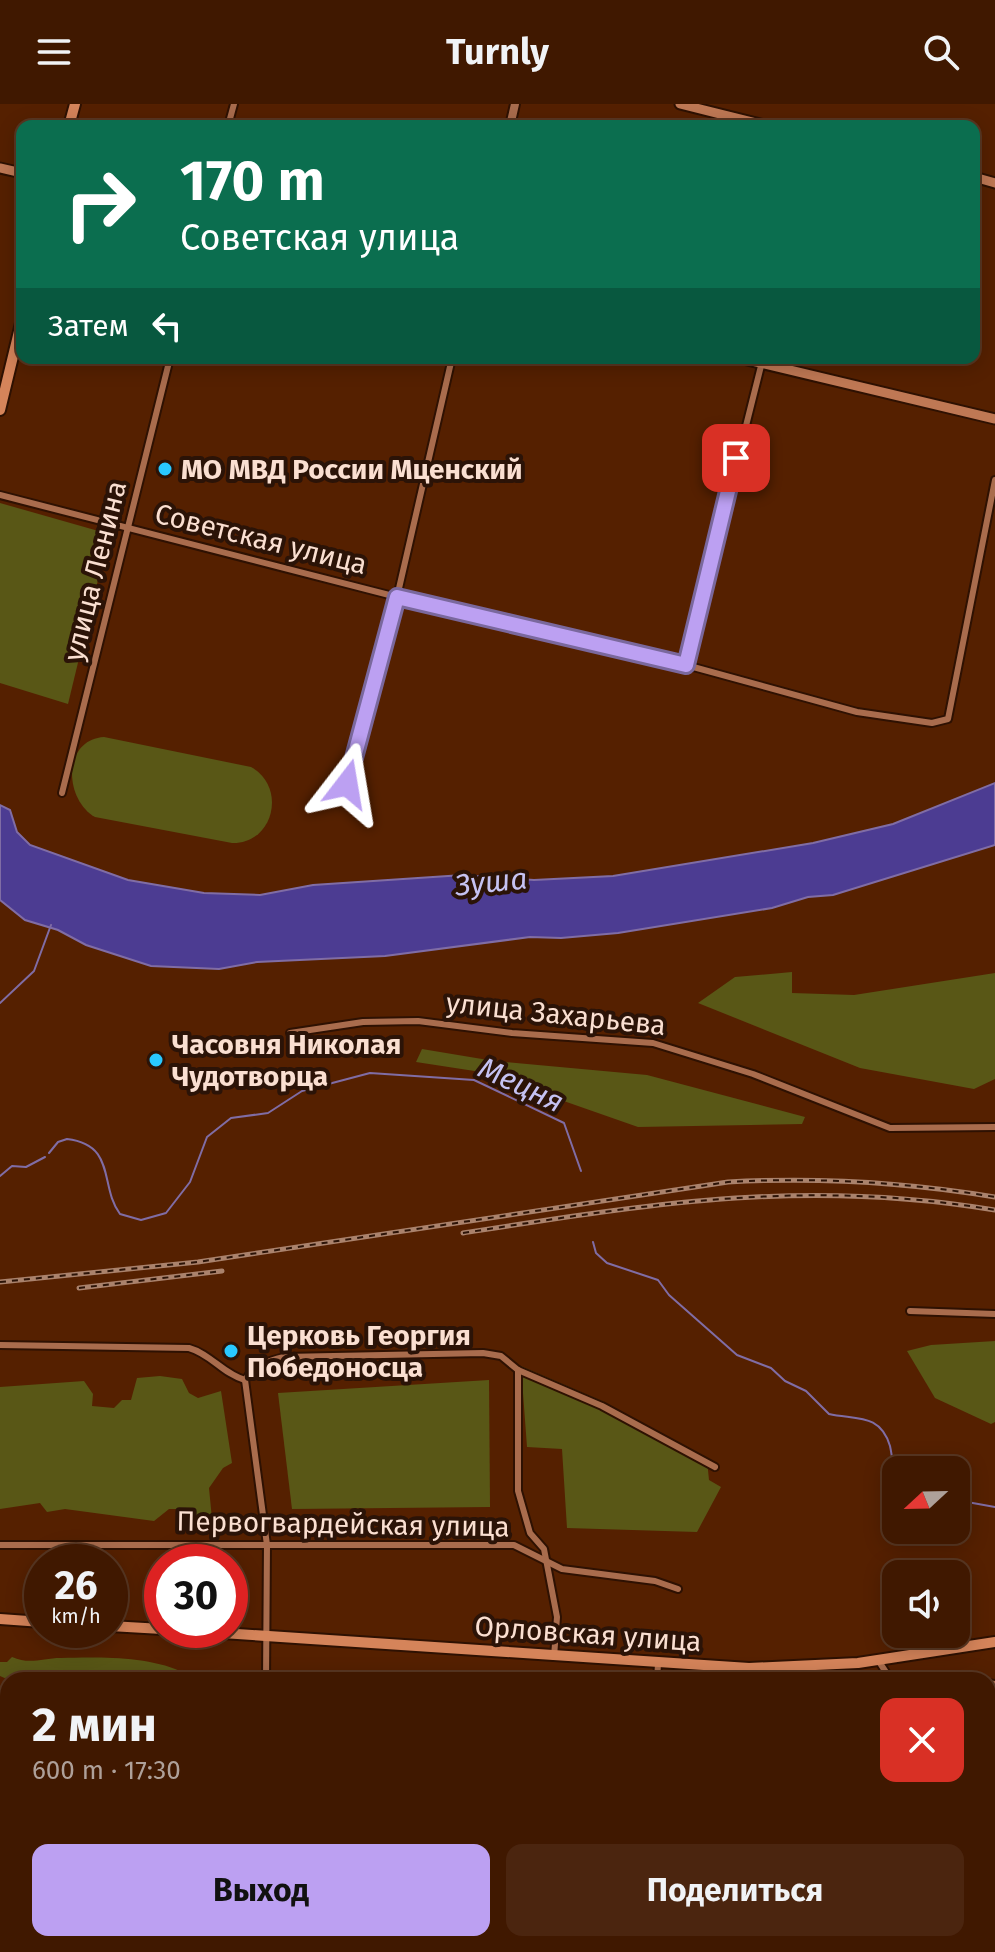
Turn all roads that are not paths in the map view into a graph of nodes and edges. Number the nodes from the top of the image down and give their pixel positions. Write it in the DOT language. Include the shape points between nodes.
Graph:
graph roads {
  1 [pos="680,104"];
  2 [pos="744,120"];
  3 [pos="16,344"];
  4 [pos="169,364"];
  5 [pos="451,364"];
  6 [pos="761,364"];
  7 [pos="774,364"];
  8 [pos="0,410"];
  9 [pos="995,419"];
  10 [pos="995,480"];
  11 [pos="0,495"];
  12 [pos="129,528"];
  13 [pos="397,597"];
  14 [pos="686,665"];
  15 [pos="347,784"];
  16 [pos="62,793"];
  17 [pos="290,1033"];
  18 [pos="995,1127"];
  19 [pos="910,1311"];
  20 [pos="995,1314"];
  21 [pos="0,1345"];
  22 [pos="518,1370"];
  23 [pos="245,1380"];
  24 [pos="715,1467"];
  25 [pos="0,1545"];
  26 [pos="267,1545"];
  27 [pos="546,1563"];
  28 [pos="678,1589"];
  29 [pos="0,1619"];
  30 [pos="24,1621"];
  31 [pos="248,1634"];
  32 [pos="264,1635"];
  33 [pos="995,1642"];
  34 [pos="554,1657"];
  35 [pos="878,1660"];
  36 [pos="658,1664"];
  37 [pos="266,1672"];
  38 [pos="658,1672"];
  39 [pos="886,1672"];
  1 -- 2 [label="main road"];
  3 -- 8 [label="main road"];
  4 -- 12 [label="street, улица Ленина"];
  5 -- 13 [label="street"];
  6 -- 14 [label="street"];
  7 -- 9 [label="main road"];
  10 -- 14 [label="street, Советская улица" via="948,719 932,723 843,709"];
  11 -- 12 [label="street, Советская улица"];
  12 -- 13 [label="street, Советская улица"];
  12 -- 16 [label="street, улица Ленина"];
  13 -- 14 [label="street, Советская улица"];
  13 -- 15 [label="street"];
  17 -- 18 [label="street, улица Захарьева" via="363,1022 418,1021 653,1043 753,1074 890,1128"];
  19 -- 20 [label="street"];
  21 -- 23 [label="street" via="189,1348"];
  22 -- 23 [label="street" via="501,1356 483,1353 339,1354 266,1361"];
  22 -- 24 [label="street" via="602,1406"];
  22 -- 27 [label="street" via="518,1491 522,1515 544,1549"];
  23 -- 26 [label="street"];
  25 -- 26 [label="street, Первогвардейская улица"];
  26 -- 27 [label="street, Первогвардейская улица" via="514,1545"];
  26 -- 32 [label="street"];
  27 -- 28 [label="street, Первогвардейская улица"];
  27 -- 34 [label="street" via="557,1617"];
  29 -- 30 [label="main road"];
  31 -- 32 [label="main road, Орловская улица"];
  32 -- 34 [label="main road, Орловская улица"];
  32 -- 37 [label="street"];
  33 -- 35 [label="main road, Орловская улица"];
  34 -- 36 [label="main road, Орловская улица"];
  35 -- 36 [label="main road, Орловская улица" via="749,1668"];
  35 -- 39 [label="street"];
  36 -- 38 [label="street"];
}
